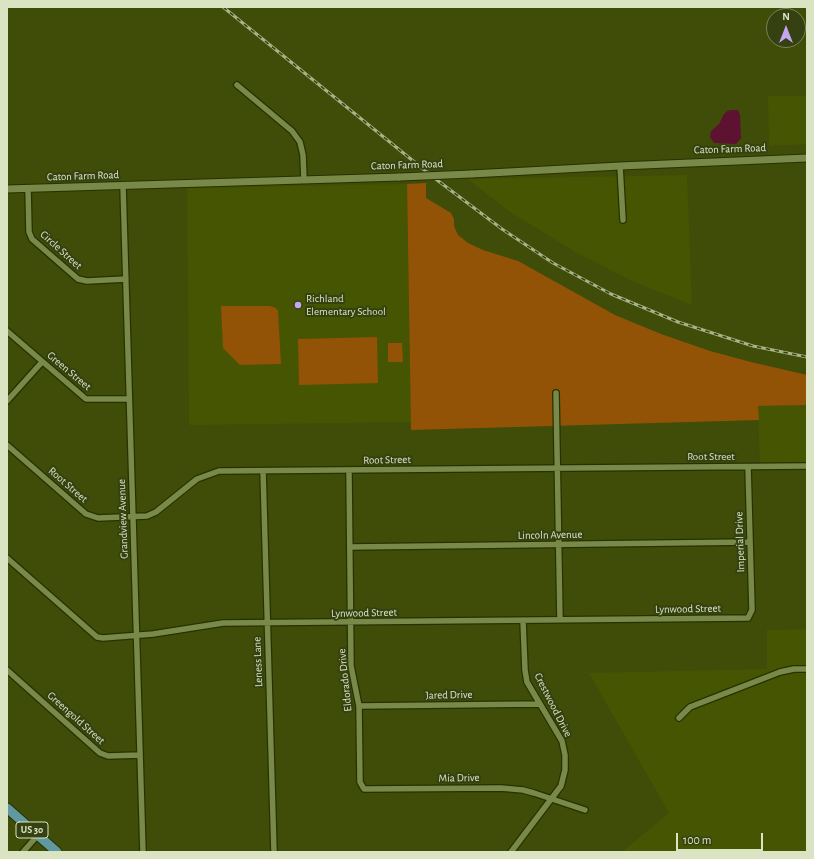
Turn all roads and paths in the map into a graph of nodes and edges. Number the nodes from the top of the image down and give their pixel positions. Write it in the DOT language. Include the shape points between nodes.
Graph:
graph roads {
  1 [pos="236,86"];
  2 [pos="807,158"];
  3 [pos="620,166"];
  4 [pos="304,180"];
  5 [pos="123,186"];
  6 [pos="28,188"];
  7 [pos="7,189"];
  8 [pos="623,220"];
  9 [pos="126,280"];
  10 [pos="7,331"];
  11 [pos="42,362"];
  12 [pos="556,393"];
  13 [pos="130,399"];
  14 [pos="7,401"];
  15 [pos="7,445"];
  16 [pos="807,466"];
  17 [pos="748,467"];
  18 [pos="558,468"];
  19 [pos="350,471"];
  20 [pos="263,472"];
  21 [pos="133,517"];
  22 [pos="750,542"];
  23 [pos="559,544"];
  24 [pos="350,548"];
  25 [pos="7,558"];
  26 [pos="750,615"];
  27 [pos="560,620"];
  28 [pos="523,621"];
  29 [pos="350,623"];
  30 [pos="267,624"];
  31 [pos="137,635"];
  32 [pos="807,669"];
  33 [pos="7,670"];
  34 [pos="12,675"];
  35 [pos="7,681"];
  36 [pos="539,704"];
  37 [pos="359,706"];
  38 [pos="679,718"];
  39 [pos="140,755"];
  40 [pos="364,789"];
  41 [pos="552,800"];
  42 [pos="7,808"];
  43 [pos="585,810"];
  44 [pos="38,835"];
  45 [pos="23,852"];
  46 [pos="57,852"];
  47 [pos="144,852"];
  48 [pos="274,852"];
  49 [pos="511,852"];
  1 -- 4 [label="street" via="292,131 300,142"];
  2 -- 3 [label="street, Caton Farm Road"];
  3 -- 4 [label="street, Caton Farm Road, bridge"];
  3 -- 8 [label="street"];
  4 -- 5 [label="street, Caton Farm Road"];
  5 -- 6 [label="street, Caton Farm Road"];
  5 -- 9 [label="street, Grandview Avenue"];
  6 -- 7 [label="street, Caton Farm Road"];
  6 -- 9 [label="street, Circle Street" via="32,239 78,279"];
  9 -- 13 [label="street, Grandview Avenue"];
  10 -- 11 [label="street, Green Street"];
  11 -- 13 [label="street, Green Street" via="86,399"];
  11 -- 14 [label="street"];
  12 -- 18 [label="street"];
  13 -- 21 [label="street, Grandview Avenue"];
  15 -- 21 [label="street, Root Street" via="86,514 98,518"];
  16 -- 17 [label="street, Root Street"];
  17 -- 18 [label="street, Root Street"];
  17 -- 22 [label="street, Imperial Drive"];
  18 -- 19 [label="street, Root Street"];
  18 -- 23 [label="street"];
  19 -- 20 [label="street, Root Street"];
  19 -- 24 [label="street, Eldorado Drive"];
  20 -- 21 [label="street, Root Street" via="219,472 208,475 197,479 156,512"];
  20 -- 30 [label="street, Leness Lane"];
  21 -- 31 [label="street, Grandview Avenue"];
  22 -- 23 [label="street, Lincoln Avenue"];
  22 -- 26 [label="street, Imperial Drive"];
  23 -- 24 [label="street, Lincoln Avenue"];
  23 -- 27 [label="street"];
  24 -- 29 [label="street, Eldorado Drive"];
  25 -- 31 [label="street, Lynwood Street" via="96,637"];
  26 -- 27 [label="street, Lynwood Street" via="748,618"];
  27 -- 28 [label="street, Lynwood Street"];
  28 -- 29 [label="street, Lynwood Street"];
  28 -- 36 [label="street, Crestwood Drive" via="525,670"];
  29 -- 30 [label="street, Lynwood Street"];
  29 -- 37 [label="street, Eldorado Drive" via="351,666"];
  30 -- 31 [label="street, Lynwood Street" via="223,624"];
  30 -- 48 [label="street, Leness Lane"];
  31 -- 39 [label="street, Grandview Avenue"];
  32 -- 38 [label="street" via="780,672 690,707"];
  33 -- 34 [label="street, Greengold Street"];
  34 -- 35 [label="street"];
  34 -- 39 [label="street, Greengold Street" via="100,753 108,756"];
  36 -- 37 [label="street, Jared Drive"];
  36 -- 41 [label="street, Crestwood Drive" via="554,725 562,741 565,755 561,786"];
  37 -- 40 [label="street, Eldorado Drive" via="360,782"];
  39 -- 47 [label="street, Grandview Avenue"];
  40 -- 41 [label="street, Mia Drive" via="501,788 522,790"];
  41 -- 43 [label="street, Mia Drive"];
  41 -- 49 [label="street, Crestwood Drive"];
  42 -- 44 [label="main road, US 30"];
  44 -- 45 [label="street"];
  44 -- 46 [label="main road, US 30"];
}
